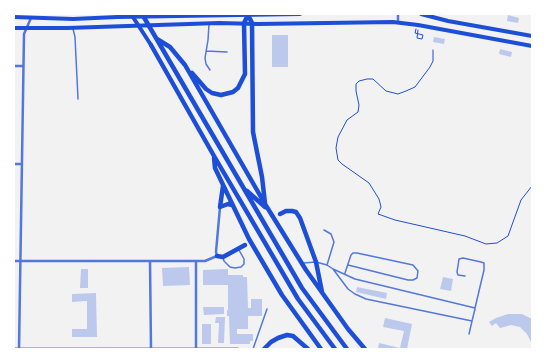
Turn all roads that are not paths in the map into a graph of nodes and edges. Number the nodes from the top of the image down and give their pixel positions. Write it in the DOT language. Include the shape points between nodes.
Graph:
graph roads {
  1 [pos="131,14"];
  2 [pos="142,14"];
  3 [pos="209,14"];
  4 [pos="288,14"];
  5 [pos="300,14"];
  6 [pos="398,14"];
  7 [pos="420,14"];
  8 [pos="248,15"];
  9 [pos="14,18"];
  10 [pos="31,18"];
  11 [pos="398,22"];
  12 [pos="244,23"];
  13 [pos="252,23"];
  14 [pos="209,24"];
  15 [pos="14,28"];
  16 [pos="26,28"];
  17 [pos="67,28"];
  18 [pos="532,36"];
  19 [pos="155,38"];
  20 [pos="151,45"];
  21 [pos="532,46"];
  22 [pos="206,51"];
  23 [pos="227,52"];
  24 [pos="185,65"];
  25 [pos="14,66"];
  26 [pos="23,66"];
  27 [pos="210,70"];
  28 [pos="78,99"];
  29 [pos="214,156"];
  30 [pos="14,164"];
  31 [pos="22,164"];
  32 [pos="223,184"];
  33 [pos="242,187"];
  34 [pos="232,204"];
  35 [pos="265,204"];
  36 [pos="220,207"];
  37 [pos="269,210"];
  38 [pos="280,214"];
  39 [pos="324,230"];
  40 [pos="245,245"];
  41 [pos="238,249"];
  42 [pos="217,256"];
  43 [pos="223,256"];
  44 [pos="14,261"];
  45 [pos="20,261"];
  46 [pos="150,261"];
  47 [pos="196,261"];
  48 [pos="316,262"];
  49 [pos="301,263"];
  50 [pos="327,265"];
  51 [pos="348,266"];
  52 [pos="333,269"];
  53 [pos="345,274"];
  54 [pos="465,276"];
  55 [pos="322,293"];
  56 [pos="475,308"];
  57 [pos="267,309"];
  58 [pos="472,321"];
  59 [pos="469,334"];
  60 [pos="14,348"];
  61 [pos="19,348"];
  62 [pos="53,349"];
  63 [pos="124,349"];
  64 [pos="151,349"];
  65 [pos="196,349"];
  66 [pos="238,349"];
  67 [pos="253,349"];
  68 [pos="264,349"];
  69 [pos="308,349"];
  70 [pos="321,349"];
  71 [pos="335,349"];
  72 [pos="347,349"];
  73 [pos="365,349"];
  1 -- 20 [label="main road"];
  2 -- 19 [label="highway"];
  3 -- 8 [label="main road"];
  3 -- 10 [label="main road"];
  3 -- 14 [label="street"];
  4 -- 5 [label="main road"];
  4 -- 8 [label="main road"];
  6 -- 11 [label="street"];
  7 -- 18 [label="main road"];
  8 -- 12 [label="highway"];
  8 -- 13 [label="highway"];
  9 -- 10 [label="main road"];
  10 -- 16 [label="street"];
  11 -- 13 [label="main road"];
  11 -- 21 [label="main road"];
  12 -- 13 [label="main road"];
  12 -- 14 [label="main road"];
  12 -- 24 [label="highway" via="245,74 233,92 221,95 212,93"];
  13 -- 35 [label="highway" via="254,132"];
  14 -- 17 [label="main road"];
  14 -- 22 [label="lane"];
  15 -- 16 [label="main road"];
  16 -- 17 [label="main road"];
  16 -- 26 [label="street"];
  17 -- 28 [label="lane" via="74,30"];
  19 -- 24 [label="highway" via="170,47"];
  19 -- 33 [label="highway"];
  20 -- 29 [label="highway"];
  22 -- 23 [label="lane"];
  22 -- 27 [label="lane" via="206,64"];
  24 -- 35 [label="highway"];
  25 -- 26 [label="street"];
  26 -- 31 [label="street"];
  29 -- 32 [label="highway" via="215,168"];
  29 -- 71 [label="highway" via="298,299"];
  30 -- 31 [label="street"];
  31 -- 45 [label="street"];
  32 -- 34 [label="highway"];
  32 -- 36 [label="highway"];
  33 -- 37 [label="highway"];
  33 -- 72 [label="highway" via="302,288"];
  34 -- 36 [label="highway"];
  34 -- 70 [label="highway" via="282,295"];
  35 -- 37 [label="highway"];
  36 -- 42 [label="street"];
  37 -- 49 [label="highway"];
  38 -- 48 [label="highway" via="286,211 296,212"];
  39 -- 50 [label="lane" via="332,234 334,242"];
  40 -- 41 [label="highway"];
  41 -- 43 [label="highway"];
  41 -- 43 [label="lane" via="244,259 241,267 230,267"];
  42 -- 43 [label="highway"];
  42 -- 47 [label="street" via="205,261"];
  44 -- 45 [label="street"];
  45 -- 46 [label="street"];
  45 -- 61 [label="street"];
  46 -- 47 [label="street"];
  46 -- 64 [label="street"];
  47 -- 65 [label="street"];
  48 -- 49 [label="lane"];
  48 -- 50 [label="lane"];
  48 -- 55 [label="highway"];
  49 -- 55 [label="highway"];
  50 -- 52 [label="lane"];
  51 -- 51 [label="lane" via="351,255 357,253 413,265 418,271 417,278 408,280"];
  51 -- 53 [label="lane"];
  52 -- 53 [label="lane"];
  52 -- 58 [label="lane" via="355,294"];
  53 -- 56 [label="lane" via="356,279"];
  54 -- 56 [label="lane" via="458,275 459,259 484,264"];
  55 -- 73 [label="highway"];
  56 -- 58 [label="lane"];
  57 -- 67 [label="lane"];
  58 -- 59 [label="lane"];
  60 -- 61 [label="street"];
  61 -- 62 [label="street"];
  62 -- 63 [label="street"];
  63 -- 64 [label="street"];
  64 -- 65 [label="street"];
  65 -- 66 [label="street"];
  68 -- 69 [label="highway" via="271,342 287,335 293,336"];
}
